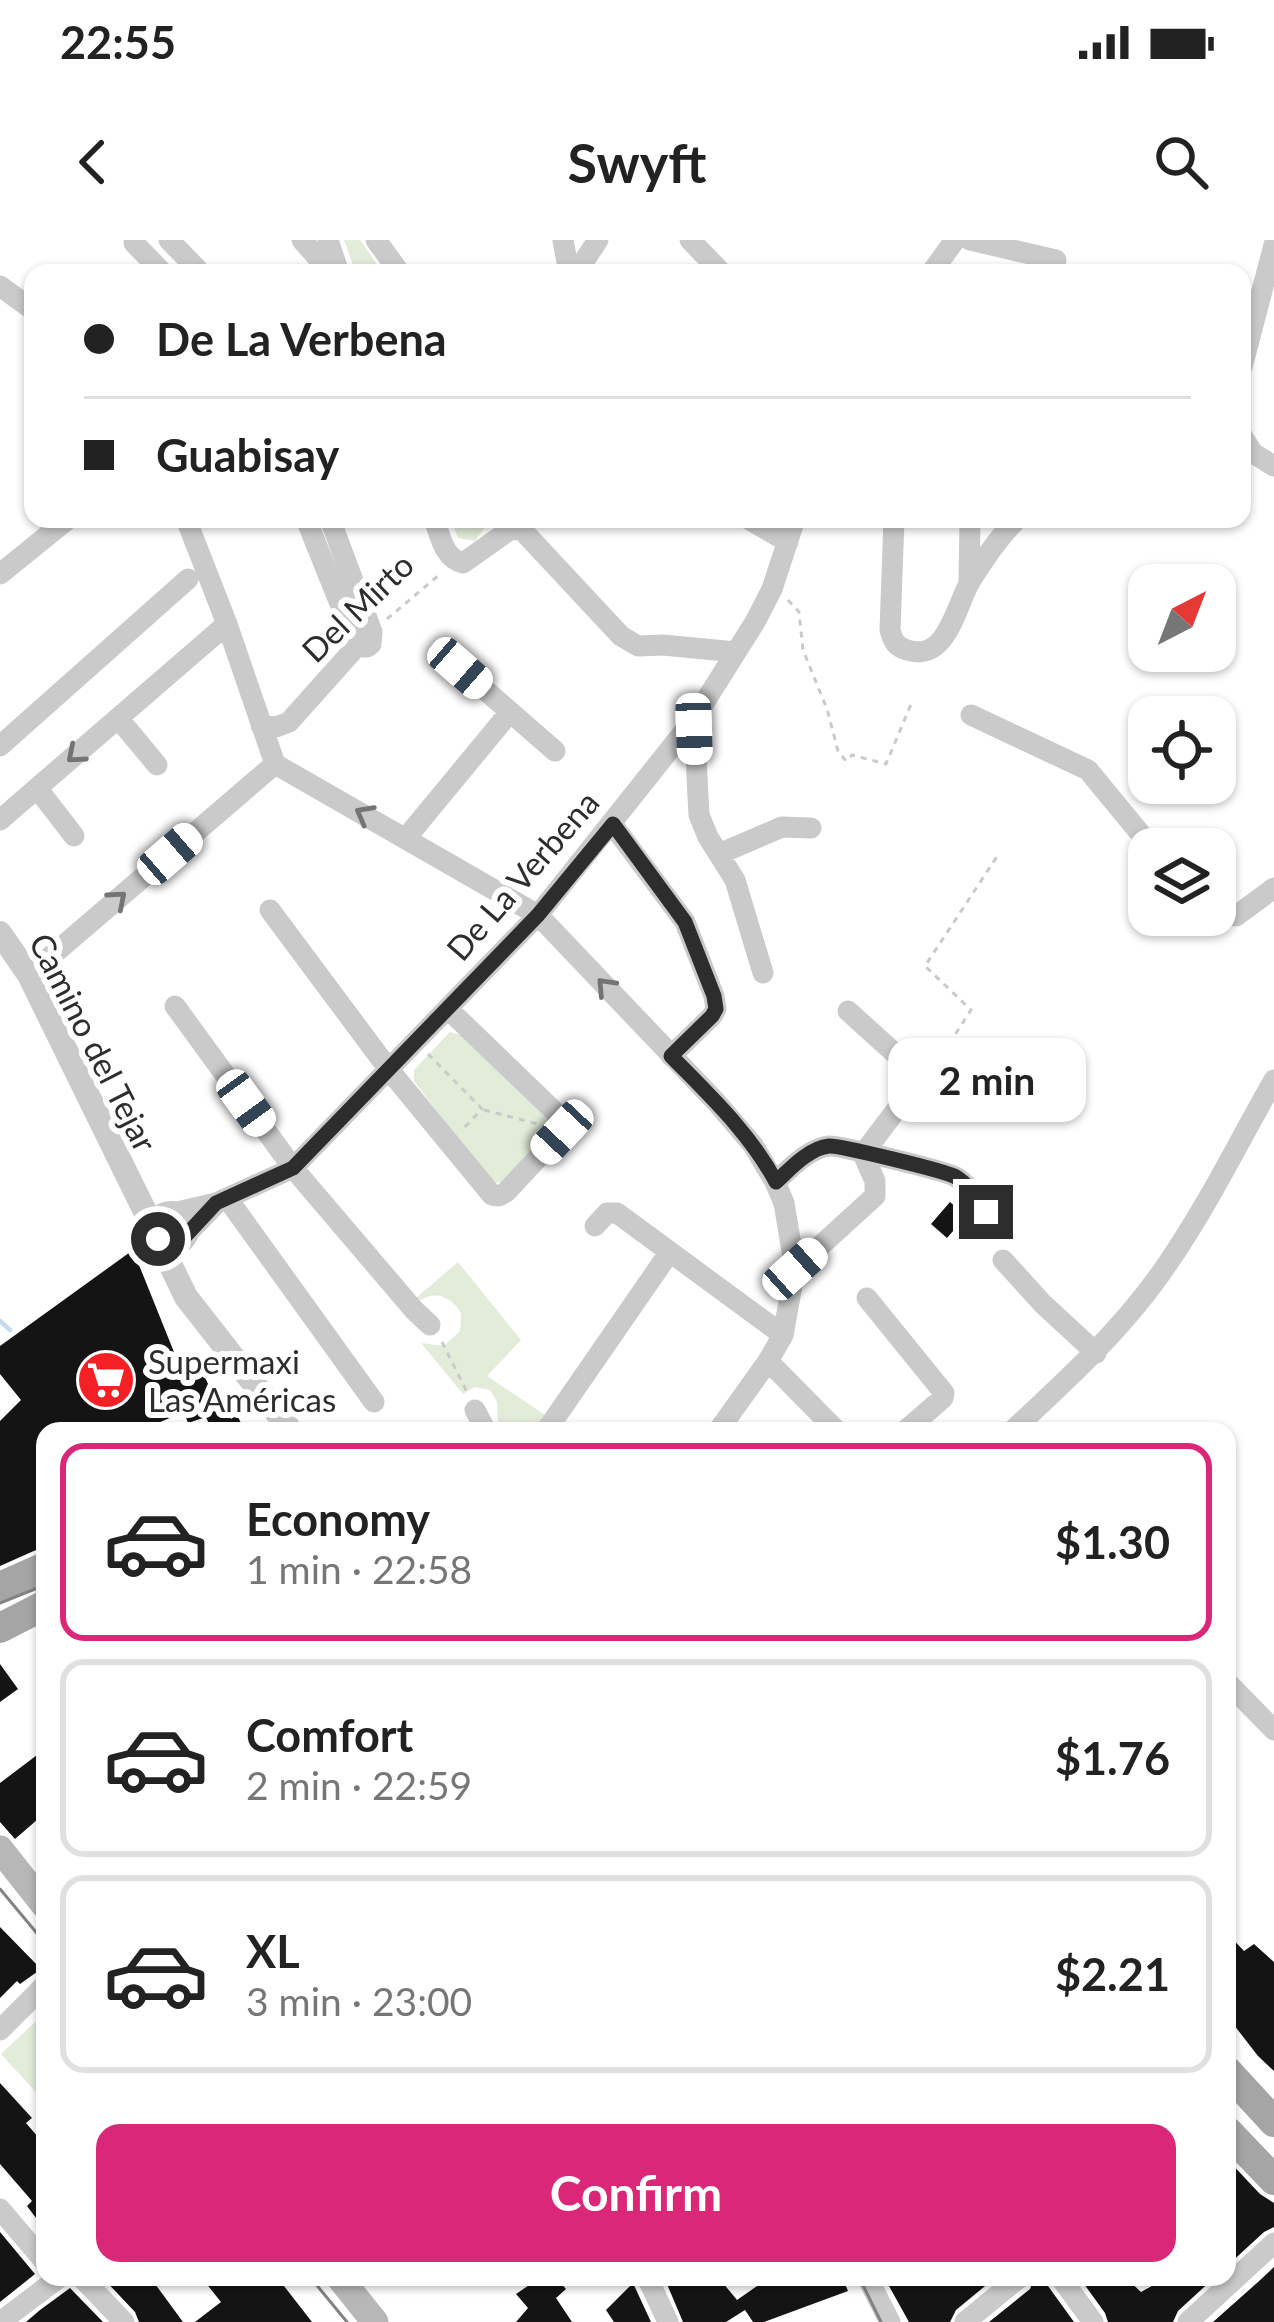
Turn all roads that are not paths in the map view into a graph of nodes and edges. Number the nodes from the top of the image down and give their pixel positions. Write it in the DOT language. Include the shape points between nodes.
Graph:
graph roads {
  1 [pos="169,240"];
  2 [pos="302,240"];
  3 [pos="598,240"];
  4 [pos="690,240"];
  5 [pos="970,240"];
  6 [pos="134,243"];
  7 [pos="1274,245"];
  8 [pos="1056,260"];
  9 [pos="154,264"];
  10 [pos="192,264"];
  11 [pos="326,264"];
  12 [pos="579,264"];
  13 [pos="713,264"];
  14 [pos="1251,333"];
  15 [pos="57,528"];
  16 [pos="190,528"];
  17 [pos="310,528"];
  18 [pos="333,528"];
  19 [pos="437,528"];
  20 [pos="764,528"];
  21 [pos="792,528"];
  22 [pos="894,528"];
  23 [pos="970,528"];
  24 [pos="1010,528"];
  25 [pos="788,542"];
  26 [pos="0,574"];
  27 [pos="188,579"];
  28 [pos="969,583"];
  29 [pos="227,624"];
  30 [pos="364,639"];
  31 [pos="736,652"];
  32 [pos="460,668"];
  33 [pos="510,712"];
  34 [pos="971,715"];
  35 [pos="118,718"];
  36 [pos="694,719"];
  37 [pos="261,725"];
  38 [pos="0,746"];
  39 [pos="555,751"];
  40 [pos="275,764"];
  41 [pos="157,765"];
  42 [pos="37,788"];
  43 [pos="0,820"];
  44 [pos="613,824"];
  45 [pos="812,828"];
  46 [pos="1136,828"];
  47 [pos="74,836"];
  48 [pos="406,838"];
  49 [pos="719,854"];
  50 [pos="1274,887"];
  51 [pos="270,910"];
  52 [pos="538,915"];
  53 [pos="1236,916"];
  54 [pos="0,933"];
  55 [pos="763,973"];
  56 [pos="29,975"];
  57 [pos="175,1006"];
  58 [pos="448,1009"];
  59 [pos="848,1012"];
  60 [pos="671,1056"];
  61 [pos="390,1071"];
  62 [pos="1274,1080"];
  63 [pos="862,1154"];
  64 [pos="293,1168"];
  65 [pos="776,1182"];
  66 [pos="221,1200"];
  67 [pos="986,1212"];
  68 [pos="595,1226"];
  69 [pos="171,1229"];
  70 [pos="669,1253"];
  71 [pos="1004,1260"];
  72 [pos="795,1269"];
  73 [pos="866,1298"];
  74 [pos="430,1325"];
  75 [pos="783,1335"];
  76 [pos="1096,1353"];
  77 [pos="768,1360"];
  78 [pos="374,1402"];
  79 [pos="476,1410"];
  80 [pos="284,1422"];
  81 [pos="482,1422"];
  82 [pos="552,1422"];
  83 [pos="724,1422"];
  84 [pos="828,1422"];
  85 [pos="915,1422"];
  86 [pos="1022,1422"];
  87 [pos="36,1571"];
  88 [pos="0,1587"];
  89 [pos="36,1594"];
  90 [pos="0,1610"];
  91 [pos="36,1610"];
  92 [pos="0,1628"];
  93 [pos="36,1629"];
  94 [pos="0,1647"];
  95 [pos="1236,1691"];
  96 [pos="1274,1730"];
  97 [pos="0,1850"];
  98 [pos="36,1895"];
  99 [pos="36,1994"];
  100 [pos="0,2030"];
  101 [pos="1236,2081"];
  102 [pos="1274,2122"];
  103 [pos="1236,2140"];
  104 [pos="1274,2180"];
  105 [pos="0,2210"];
  106 [pos="1274,2243"];
  107 [pos="36,2252"];
  108 [pos="1236,2278"];
  109 [pos="48,2286"];
  110 [pos="90,2286"];
  111 [pos="346,2286"];
  112 [pos="651,2286"];
  113 [pos="872,2286"];
  114 [pos="1009,2286"];
  115 [pos="1067,2286"];
  116 [pos="1227,2286"];
  117 [pos="0,2322"];
  118 [pos="124,2322"];
  119 [pos="375,2322"];
  120 [pos="668,2322"];
  121 [pos="890,2322"];
  122 [pos="965,2322"];
  123 [pos="1093,2322"];
  124 [pos="1188,2322"];
  1 -- 10 [label="street"];
  2 -- 11 [label="street"];
  3 -- 12 [label="street"];
  4 -- 13 [label="street"];
  5 -- 8 [label="street"];
  6 -- 9 [label="street"];
  7 -- 14 [label="street"];
  15 -- 26 [label="street"];
  16 -- 29 [label="street"];
  17 -- 30 [label="street"];
  18 -- 30 [label="street"];
  19 -- 31 [label="street, Del Mirto" via="447,554 463,562 511,529 523,531 634,645"];
  20 -- 25 [label="street"];
  21 -- 25 [label="street, De La Verbena"];
  22 -- 28 [label="street" via="890,630 900,648 922,652 942,639"];
  23 -- 28 [label="street"];
  24 -- 28 [label="street"];
  25 -- 31 [label="street, De La Verbena"];
  27 -- 38 [label="street"];
  29 -- 35 [label="street"];
  29 -- 37 [label="street"];
  30 -- 37 [label="street, Del Mirto" via="289,722"];
  31 -- 36 [label="street, De La Verbena"];
  32 -- 33 [label="street"];
  33 -- 39 [label="street"];
  33 -- 48 [label="street"];
  34 -- 46 [label="street" via="1088,770"];
  35 -- 41 [label="street"];
  35 -- 42 [label="street, one-way"];
  36 -- 44 [label="street, De La Verbena"];
  36 -- 49 [label="street" via="699,815"];
  37 -- 40 [label="street"];
  48 -- 40 [label="street, one-way"];
  56 -- 40 [label="street, one-way"];
  42 -- 43 [label="street"];
  42 -- 47 [label="street"];
  44 -- 52 [label="street, De La Verbena"];
  44 -- 60 [label="street" via="685,922 714,996 712,1016"];
  45 -- 49 [label="street" via="782,826"];
  48 -- 52 [label="street"];
  49 -- 55 [label="street"];
  50 -- 53 [label="street"];
  51 -- 61 [label="street"];
  52 -- 58 [label="street, De La Verbena"];
  60 -- 52 [label="street, one-way"];
  54 -- 56 [label="street, Camino del Tejar"];
  56 -- 69 [label="street, Camino del Tejar" via="130,1181"];
  57 -- 64 [label="street"];
  58 -- 61 [label="street, De La Verbena"];
  58 -- 61 [label="street" via="562,1122 562,1132 506,1192 492,1195"];
  59 -- 63 [label="street" via="921,1077"];
  60 -- 65 [label="street" via="753,1145"];
  61 -- 64 [label="street, De La Verbena"];
  62 -- 76 [label="street" via="1166,1267"];
  63 -- 65 [label="street" via="824,1146"];
  63 -- 67 [label="street" via="956,1177"];
  63 -- 72 [label="street" via="875,1196"];
  64 -- 66 [label="street, De La Verbena"];
  64 -- 74 [label="street"];
  65 -- 72 [label="street"];
  66 -- 69 [label="street, De La Verbena"];
  66 -- 78 [label="street"];
  68 -- 70 [label="street" via="617,1213"];
  69 -- 80 [label="street, Camino del Tejar" via="186,1297"];
  70 -- 75 [label="street"];
  70 -- 82 [label="street"];
  71 -- 76 [label="street"];
  72 -- 75 [label="street"];
  73 -- 85 [label="street" via="944,1393"];
  75 -- 77 [label="street"];
  76 -- 86 [label="street"];
  77 -- 83 [label="street"];
  77 -- 84 [label="street"];
  79 -- 81 [label="street"];
  87 -- 88 [label="main road"];
  89 -- 90 [label="main road"];
  91 -- 92 [label="main road"];
  93 -- 94 [label="main road"];
  95 -- 96 [label="street"];
  97 -- 98 [label="main road"];
  99 -- 100 [label="street"];
  101 -- 102 [label="main road"];
  103 -- 104 [label="main road"];
  105 -- 107 [label="street"];
  106 -- 108 [label="street"];
  109 -- 117 [label="street"];
  110 -- 118 [label="street"];
  111 -- 119 [label="main road"];
  112 -- 120 [label="street"];
  113 -- 121 [label="street"];
  114 -- 122 [label="street"];
  115 -- 123 [label="street"];
  116 -- 124 [label="street"];
}
